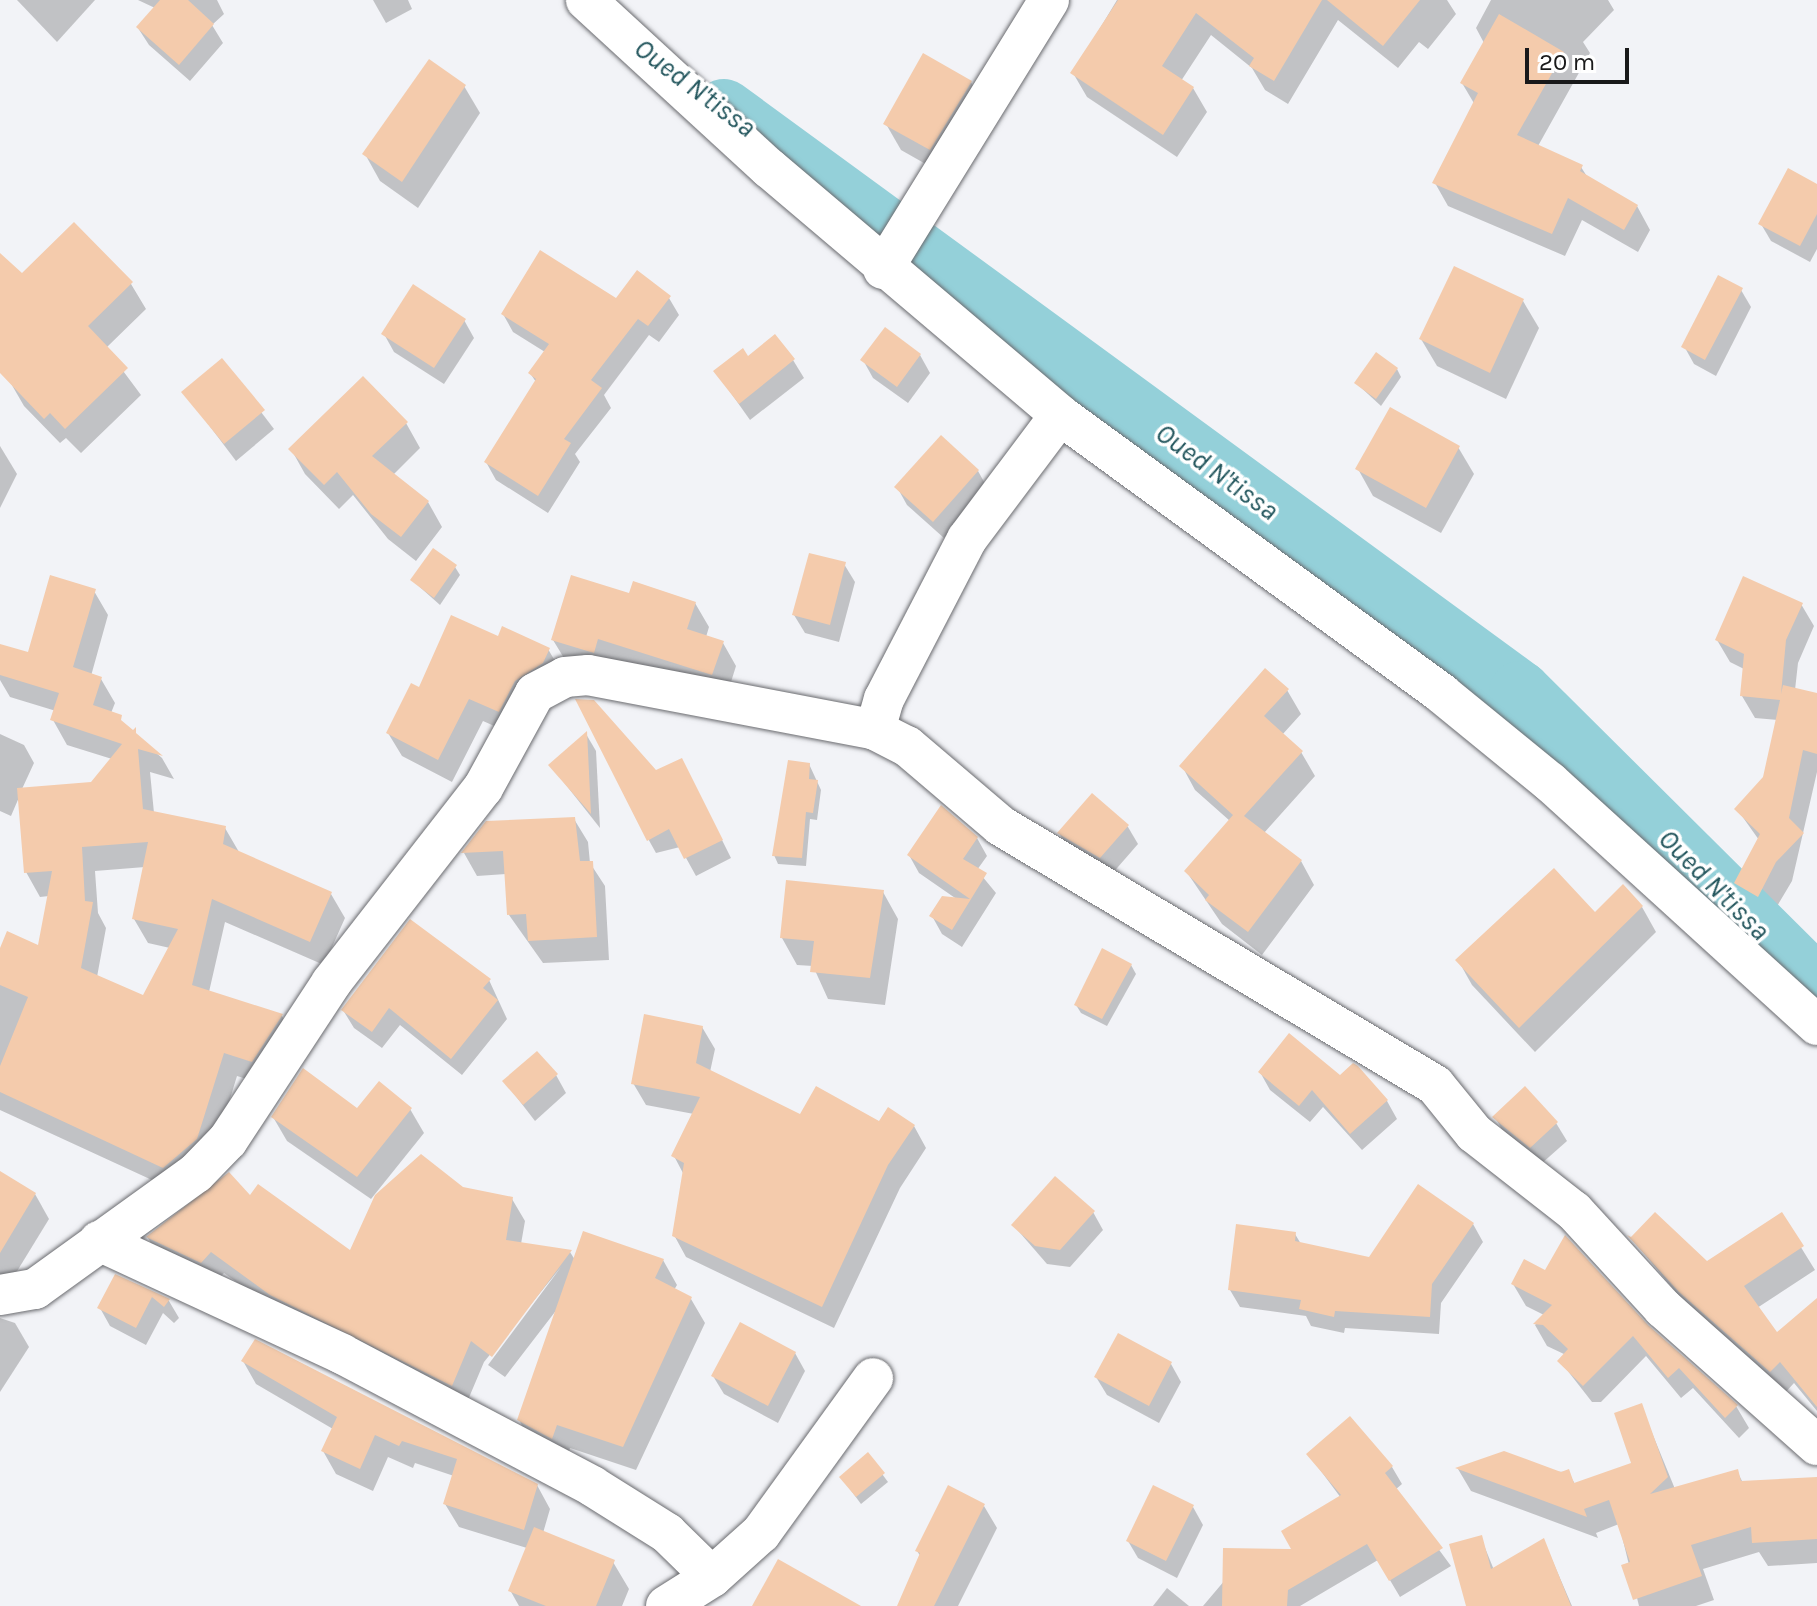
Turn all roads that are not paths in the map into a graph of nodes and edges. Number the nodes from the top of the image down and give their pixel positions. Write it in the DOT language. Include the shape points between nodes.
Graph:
graph roads {
  1 [pos="586,0"];
  2 [pos="1049,0"];
  3 [pos="883,269"];
  4 [pos="1060,415"];
  5 [pos="875,730"];
  6 [pos="1817,1025"];
  7 [pos="99,1241"];
  8 [pos="0,1295"];
  9 [pos="873,1378"];
  10 [pos="1817,1445"];
  11 [pos="712,1577"];
  12 [pos="666,1606"];
  1 -- 3 [label="street"];
  2 -- 3 [label="street"];
  3 -- 4 [label="street"];
  4 -- 5 [label="street" via="967,539 884,699"];
  4 -- 6 [label="street" via="1442,694 1550,782"];
  5 -- 7 [label="street" via="588,675 565,677 535,693 483,788 331,983 228,1140 196,1173"];
  5 -- 10 [label="street" via="907,746 1001,826 1435,1085 1450,1097 1474,1133 1574,1211 1663,1308"];
  7 -- 8 [label="street" via="35,1289"];
  7 -- 11 [label="street" via="342,1354 592,1486 667,1533"];
  9 -- 11 [label="street" via="761,1533"];
  11 -- 12 [label="street"];
}
